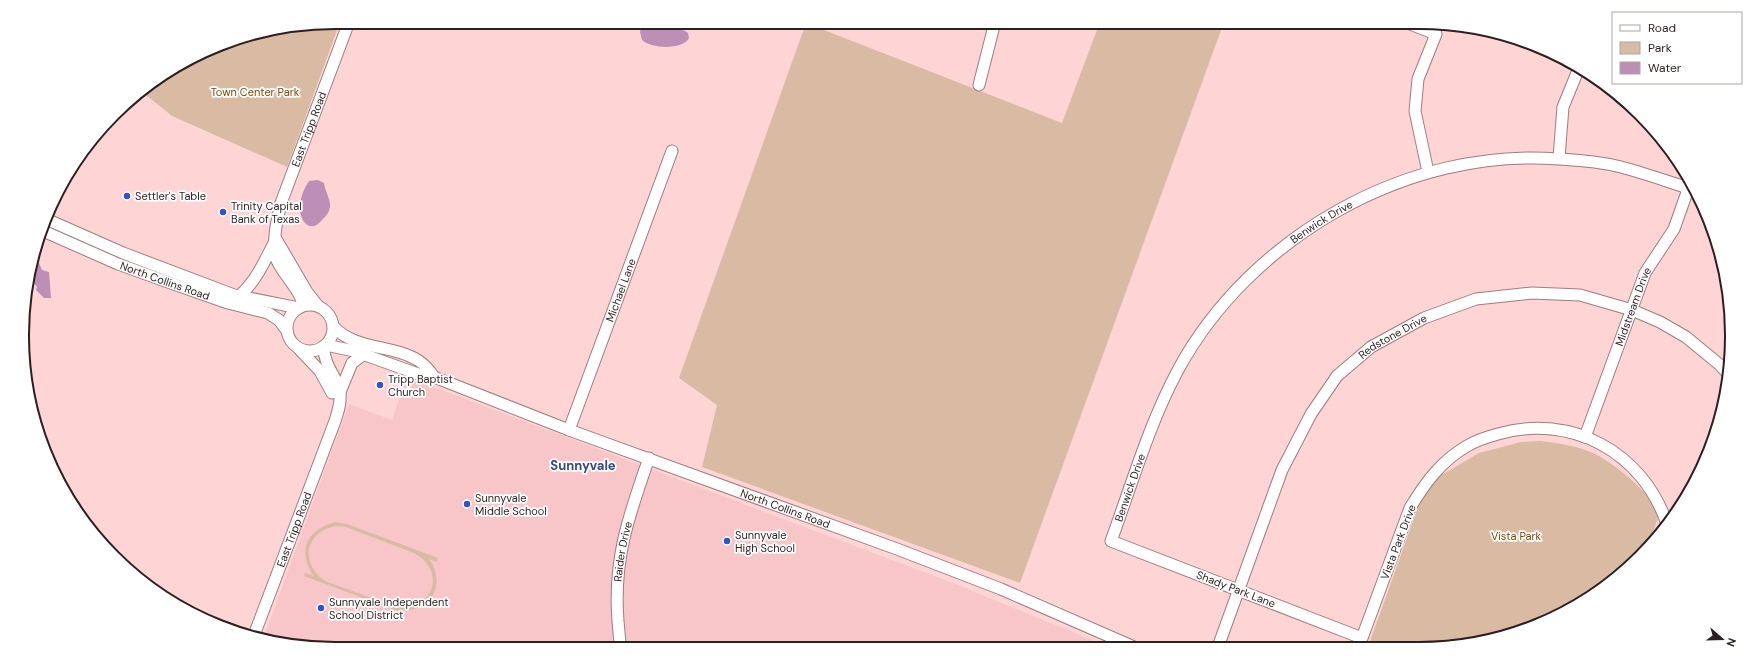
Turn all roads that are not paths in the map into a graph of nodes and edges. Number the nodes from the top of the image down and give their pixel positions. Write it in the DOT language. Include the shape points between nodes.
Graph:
graph roads {
  1 [pos="346,29"];
  2 [pos="993,29"];
  3 [pos="1424,29"];
  4 [pos="1577,73"];
  5 [pos="979,85"];
  6 [pos="672,151"];
  7 [pos="1559,158"];
  8 [pos="1428,172"];
  9 [pos="1686,185"];
  10 [pos="1689,193"];
  11 [pos="50,222"];
  12 [pos="47,232"];
  13 [pos="276,239"];
  14 [pos="100,250"];
  15 [pos="166,276"];
  16 [pos="239,296"];
  17 [pos="318,306"];
  18 [pos="301,307"];
  19 [pos="1632,310"];
  20 [pos="333,326"];
  21 [pos="287,331"];
  22 [pos="325,346"];
  23 [pos="299,349"];
  24 [pos="364,354"];
  25 [pos="1723,368"];
  26 [pos="434,377"];
  27 [pos="340,392"];
  28 [pos="335,421"];
  29 [pos="569,430"];
  30 [pos="1585,437"];
  31 [pos="649,458"];
  32 [pos="1664,518"];
  33 [pos="1111,541"];
  34 [pos="1238,589"];
  35 [pos="254,632"];
  36 [pos="1362,638"];
  37 [pos="620,642"];
  38 [pos="1123,642"];
  39 [pos="1220,642"];
  1 -- 13 [label="street, East Tripp Road" via="281,203"];
  2 -- 5 [label="street"];
  3 -- 8 [label="street" via="1436,34 1418,79 1415,110"];
  4 -- 7 [label="street" via="1563,107"];
  6 -- 29 [label="street, Michael Lane"];
  7 -- 8 [label="street, Benwick Drive" via="1501,160"];
  7 -- 9 [label="street, Benwick Drive" via="1621,167"];
  8 -- 33 [label="street, Benwick Drive" via="1371,193 1325,217 1263,263 1226,302 1178,369 1155,419"];
  10 -- 19 [label="street, Midstream Drive" via="1678,219 1646,273"];
  11 -- 14 [label="street, North Collins Road"];
  12 -- 14 [label="street, North Collins Road"];
  13 -- 16 [label="street" via="255,278"];
  13 -- 17 [label="street"];
  13 -- 18 [label="street, East Tripp Road" via="279,266 299,294 302,300"];
  14 -- 15 [label="street, North Collins Road"];
  15 -- 16 [label="street, North Collins Road"];
  15 -- 21 [label="street, North Collins Road" via="228,303 268,313 279,320"];
  16 -- 18 [label="street, North Collins Road"];
  17 -- 18 [label="street"];
  17 -- 20 [label="street" via="329,314"];
  18 -- 21 [label="street" via="290,317"];
  19 -- 25 [label="street, Redstone Drive" via="1686,337"];
  19 -- 30 [label="street, Midstream Drive"];
  19 -- 34 [label="street, Redstone Drive" via="1580,295 1532,293 1476,299 1424,318 1371,347 1337,376 1311,414 1282,470"];
  20 -- 22 [label="street" via="330,340"];
  20 -- 26 [label="street, North Collins Road" via="354,341 400,352 418,361"];
  21 -- 23 [label="street" via="293,344"];
  22 -- 23 [label="street" via="313,352"];
  22 -- 24 [label="street, North Collins Road"];
  22 -- 27 [label="street" via="328,367"];
  23 -- 28 [label="street, East Tripp Road" via="314,363 327,382 335,403"];
  24 -- 26 [label="street, North Collins Road" via="421,375"];
  24 -- 27 [label="street, East Tripp Road" via="352,363"];
  26 -- 29 [label="street, North Collins Road"];
  27 -- 28 [label="street, East Tripp Road" via="340,404"];
  28 -- 35 [label="street, East Tripp Road"];
  29 -- 31 [label="street, North Collins Road"];
  30 -- 32 [label="street, Vista Park Drive" via="1606,447 1639,474"];
  30 -- 36 [label="street, Vista Park Drive" via="1546,428 1508,431 1479,440 1450,457 1434,472 1410,508"];
  31 -- 37 [label="street, Raider Drive" via="626,523 621,551 617,582"];
  31 -- 38 [label="street, North Collins Road" via="1001,589"];
  33 -- 34 [label="street, Shady Park Lane"];
  34 -- 36 [label="street, Shady Park Lane"];
  34 -- 39 [label="street, Redstone Drive"];
}
